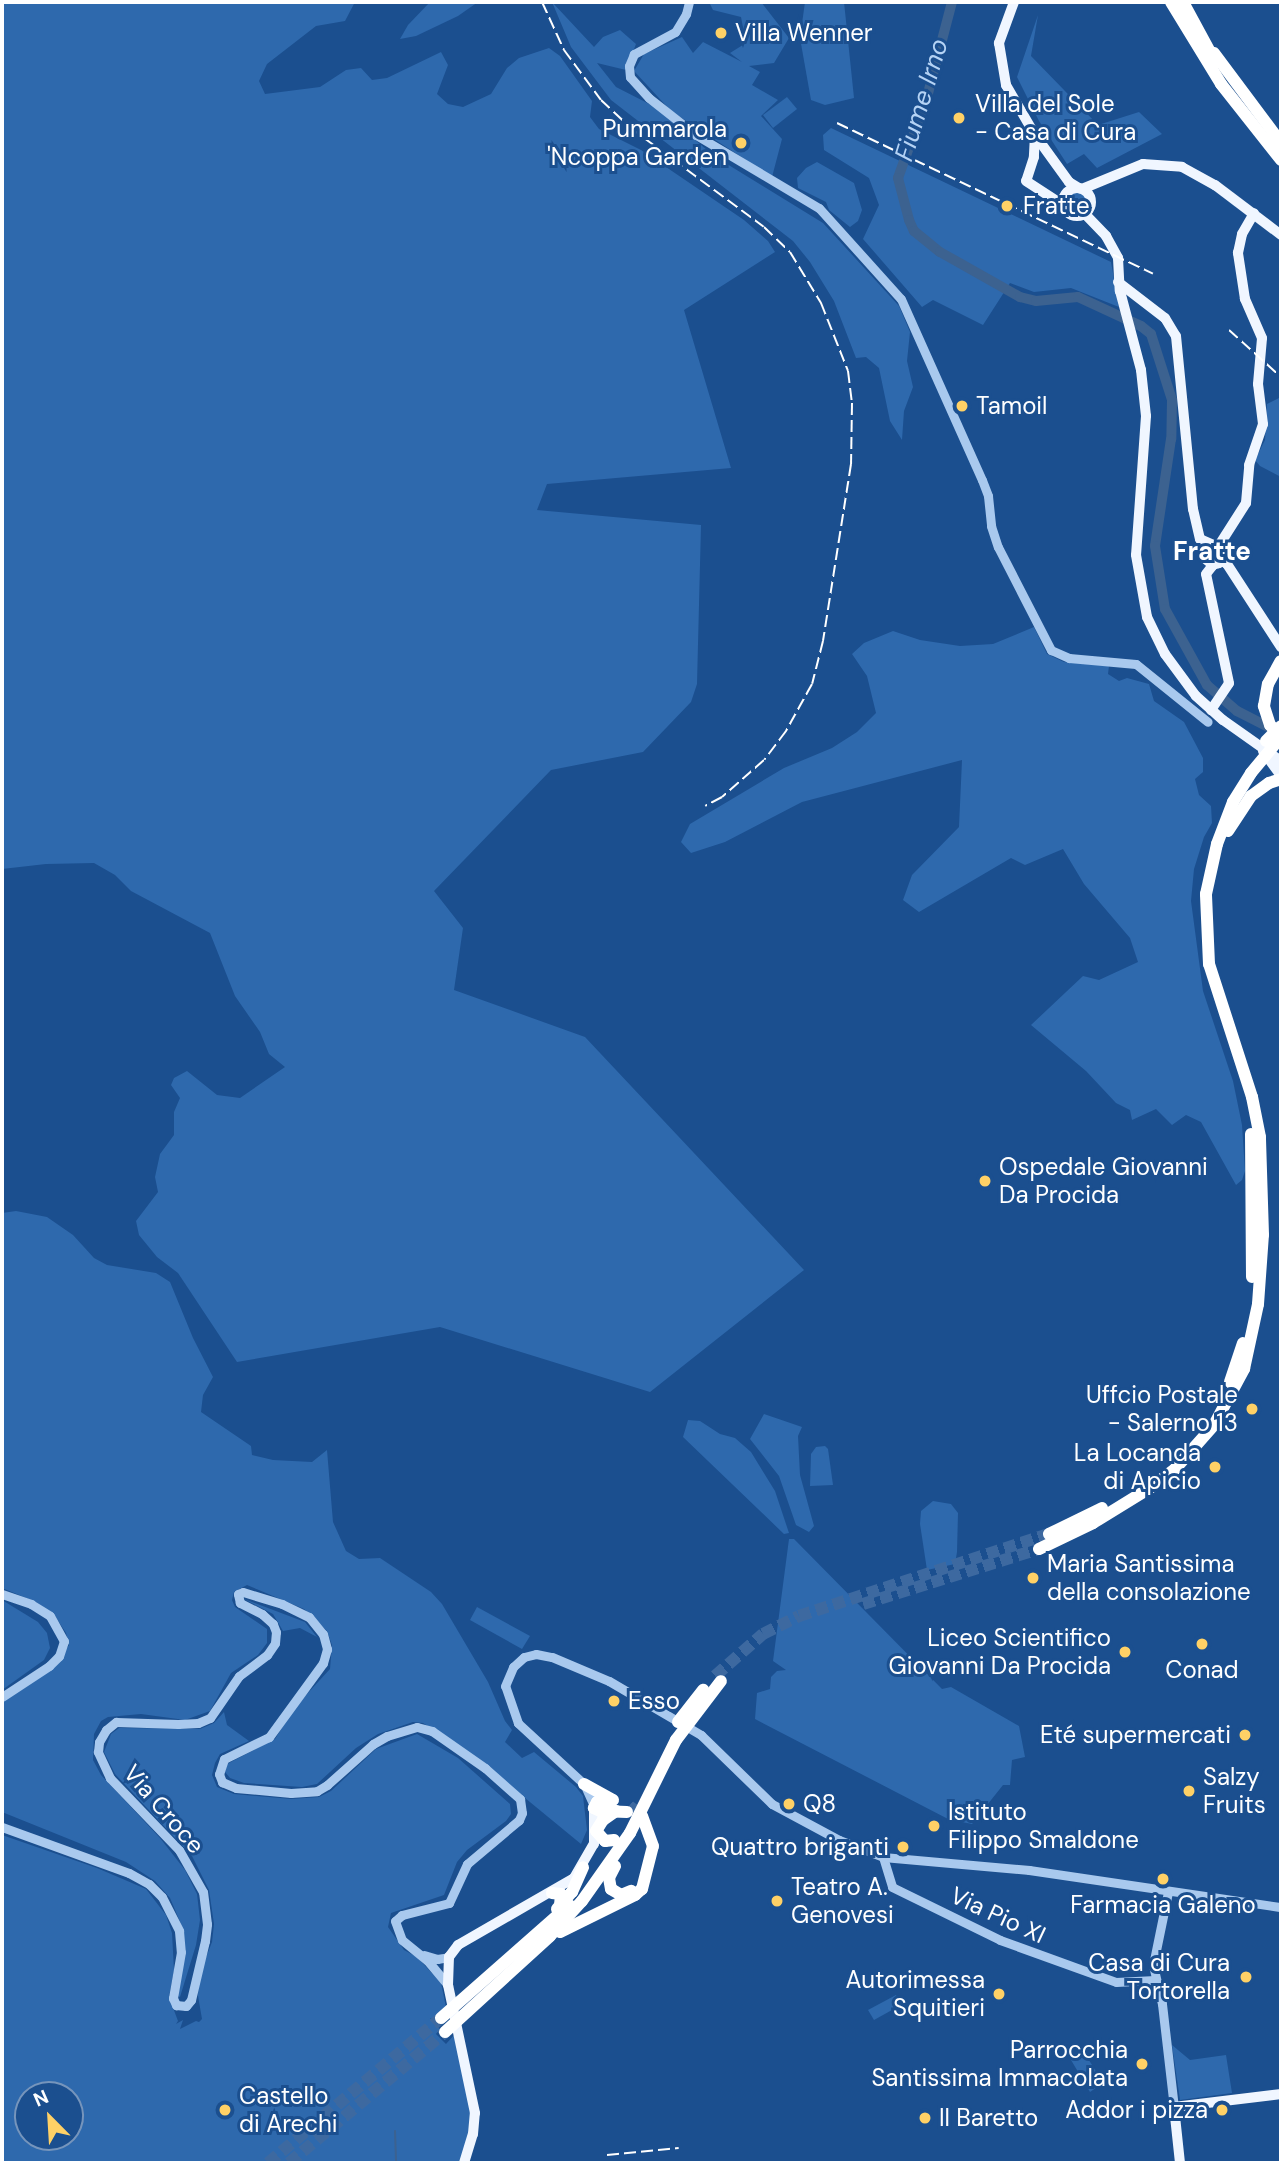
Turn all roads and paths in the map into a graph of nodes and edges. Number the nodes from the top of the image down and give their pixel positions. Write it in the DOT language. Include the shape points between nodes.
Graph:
graph roads {
  1 [pos="688,2"];
  2 [pos="1014,2"];
  3 [pos="1020,2"];
  4 [pos="1171,2"];
  5 [pos="1182,2"];
  6 [pos="1184,25"];
  7 [pos="1206,46"];
  8 [pos="1011,93"];
  9 [pos="1035,135"];
  10 [pos="1281,143"];
  11 [pos="1281,150"];
  12 [pos="1034,157"];
  13 [pos="1281,160"];
  14 [pos="1281,167"];
  15 [pos="1064,175"];
  16 [pos="1080,189"];
  17 [pos="1063,205"];
  18 [pos="1084,213"];
  19 [pos="1254,214"];
  20 [pos="1281,235"];
  21 [pos="1119,286"];
  22 [pos="1215,547"];
  23 [pos="1217,563"];
  24 [pos="1281,647"];
  25 [pos="1281,661"];
  26 [pos="1206,716"];
  27 [pos="1281,720"];
  28 [pos="1281,726"];
  29 [pos="1272,739"];
  30 [pos="1281,761"];
  31 [pos="1281,777"];
  32 [pos="1212,863"];
  33 [pos="1256,1157"];
  34 [pos="1133,1495"];
  35 [pos="1049,1534"];
  36 [pos="1039,1549"];
  37 [pos="2,1594"];
  38 [pos="718,1678"];
  39 [pos="2,1697"];
  40 [pos="584,1784"];
  41 [pos="594,1806"];
  42 [pos="622,1807"];
  43 [pos="643,1818"];
  44 [pos="2,1827"];
  45 [pos="597,1832"];
  46 [pos="622,1834"];
  47 [pos="592,1849"];
  48 [pos="883,1857"];
  49 [pos="649,1865"];
  50 [pos="583,1867"];
  51 [pos="1168,1892"];
  52 [pos="552,1893"];
  53 [pos="560,1906"];
  54 [pos="1281,1907"];
  55 [pos="542,1943"];
  56 [pos="419,1952"];
  57 [pos="523,1952"];
  58 [pos="449,1957"];
  59 [pos="1155,1980"];
  60 [pos="451,1994"];
  61 [pos="440,2018"];
  62 [pos="445,2032"];
  63 [pos="1281,2094"];
  64 [pos="1174,2107"];
  65 [pos="464,2163"];
  66 [pos="1180,2163"];
  1 -- 26 [label="street" via="675,32 634,54 631,77 649,98 696,135 819,208 901,299 986,490 990,526 998,547 1046,643 1061,656 1136,664"];
  2 -- 8 [label="main road" via="999,43 1003,75"];
  3 -- 8 [label="main road" via="1007,34"];
  4 -- 6 [label="highway"];
  5 -- 7 [label="highway"];
  6 -- 13 [label="highway" via="1221,84"];
  6 -- 14 [label="highway" via="1220,91"];
  7 -- 10 [label="highway" via="1220,58"];
  7 -- 11 [label="highway"];
  8 -- 9 [label="main road"];
  9 -- 12 [label="main road"];
  9 -- 15 [label="main road"];
  12 -- 15 [label="main road" via="1046,154"];
  12 -- 17 [label="main road" via="1025,178 1028,183"];
  15 -- 16 [label="main road"];
  16 -- 17 [label="main road" via="1066,192"];
  16 -- 18 [label="main road" via="1090,203"];
  16 -- 19 [label="main road" via="1136,166 1165,164 1194,172"];
  17 -- 18 [label="main road" via="1071,215"];
  18 -- 21 [label="main road" via="1112,245 1118,258"];
  19 -- 20 [label="main road"];
  19 -- 22 [label="main road" via="1242,234 1238,253 1245,299 1262,338 1258,384 1263,424 1249,465 1246,503"];
  21 -- 22 [label="main road" via="1165,318 1176,336 1192,509 1200,539"];
  21 -- 26 [label="main road" via="1141,370 1146,416 1136,545 1140,594 1161,648"];
  22 -- 23 [label="main road" via="1223,554"];
  22 -- 23 [label="main road" via="1205,550 1203,557"];
  23 -- 24 [label="main road"];
  23 -- 26 [label="main road" via="1206,574 1229,683"];
  25 -- 29 [label="highway" via="1268,684 1264,706"];
  26 -- 29 [label="main road"];
  27 -- 29 [label="highway"];
  28 -- 29 [label="highway"];
  29 -- 30 [label="main road"];
  29 -- 31 [label="main road"];
  29 -- 32 [label="highway" via="1241,787"];
  29 -- 33 [label="highway" via="1232,789 1216,823 1205,859 1198,918 1208,985 1246,1100"];
  31 -- 32 [label="highway" via="1251,796"];
  32 -- 33 [label="highway" via="1206,905 1209,964 1257,1117"];
  33 -- 34 [label="highway" via="1255,1289 1240,1354 1220,1401 1179,1454"];
  34 -- 35 [label="highway"];
  34 -- 36 [label="highway" via="1071,1535"];
  37 -- 39 [label="street" via="50,1616 64,1641 50,1666"];
  38 -- 46 [label="highway"];
  40 -- 41 [label="street"];
  40 -- 42 [label="highway"];
  40 -- 48 [label="street" via="518,1723 505,1686 513,1667 530,1655 584,1668 696,1731 772,1804 839,1840"];
  41 -- 42 [label="highway" via="597,1802"];
  41 -- 45 [label="main road"];
  42 -- 45 [label="highway" via="606,1817"];
  43 -- 49 [label="highway" via="653,1846"];
  44 -- 56 [label="street, Via Croce" via="149,1884 172,1912 179,1931 174,2002 183,2008 189,2004 208,1924 202,1892 179,1850 110,1778 100,1759 99,1742 116,1722 198,1723 210,1718 239,1676 275,1643 276,1632 269,1619 237,1599 243,1592 256,1595 309,1617 323,1634 327,1649 316,1675 269,1737 225,1759 219,1774 222,1782 245,1789 317,1791 373,1744 417,1727 432,1731 485,1768 520,1799 519,1820 467,1864 449,1903 396,1918 397,1933"];
  45 -- 46 [label="highway" via="605,1841"];
  45 -- 47 [label="main road"];
  46 -- 47 [label="highway"];
  46 -- 49 [label="highway" via="609,1878 612,1891 628,1893"];
  46 -- 55 [label="highway" via="582,1901"];
  46 -- 57 [label="highway" via="570,1904"];
  47 -- 50 [label="main road"];
  48 -- 51 [label="street" via="1029,1870"];
  48 -- 59 [label="street, Via Pio XI" via="892,1887 1000,1940 1120,1983"];
  49 -- 55 [label="highway" via="639,1892"];
  50 -- 52 [label="main road"];
  50 -- 53 [label="highway"];
  51 -- 54 [label="street"];
  51 -- 59 [label="street" via="1154,1953"];
  52 -- 53 [label="highway" via="561,1894"];
  52 -- 58 [label="main road" via="458,1945"];
  53 -- 57 [label="highway" via="524,1937"];
  55 -- 57 [label="highway"];
  56 -- 58 [label="street" via="437,1959"];
  56 -- 60 [label="street, Via Croce"];
  57 -- 60 [label="highway"];
  57 -- 62 [label="highway"];
  58 -- 60 [label="main road"];
  59 -- 64 [label="street"];
  60 -- 61 [label="highway"];
  60 -- 65 [label="main road" via="475,2113"];
  63 -- 64 [label="main road"];
  64 -- 66 [label="main road"];
}
